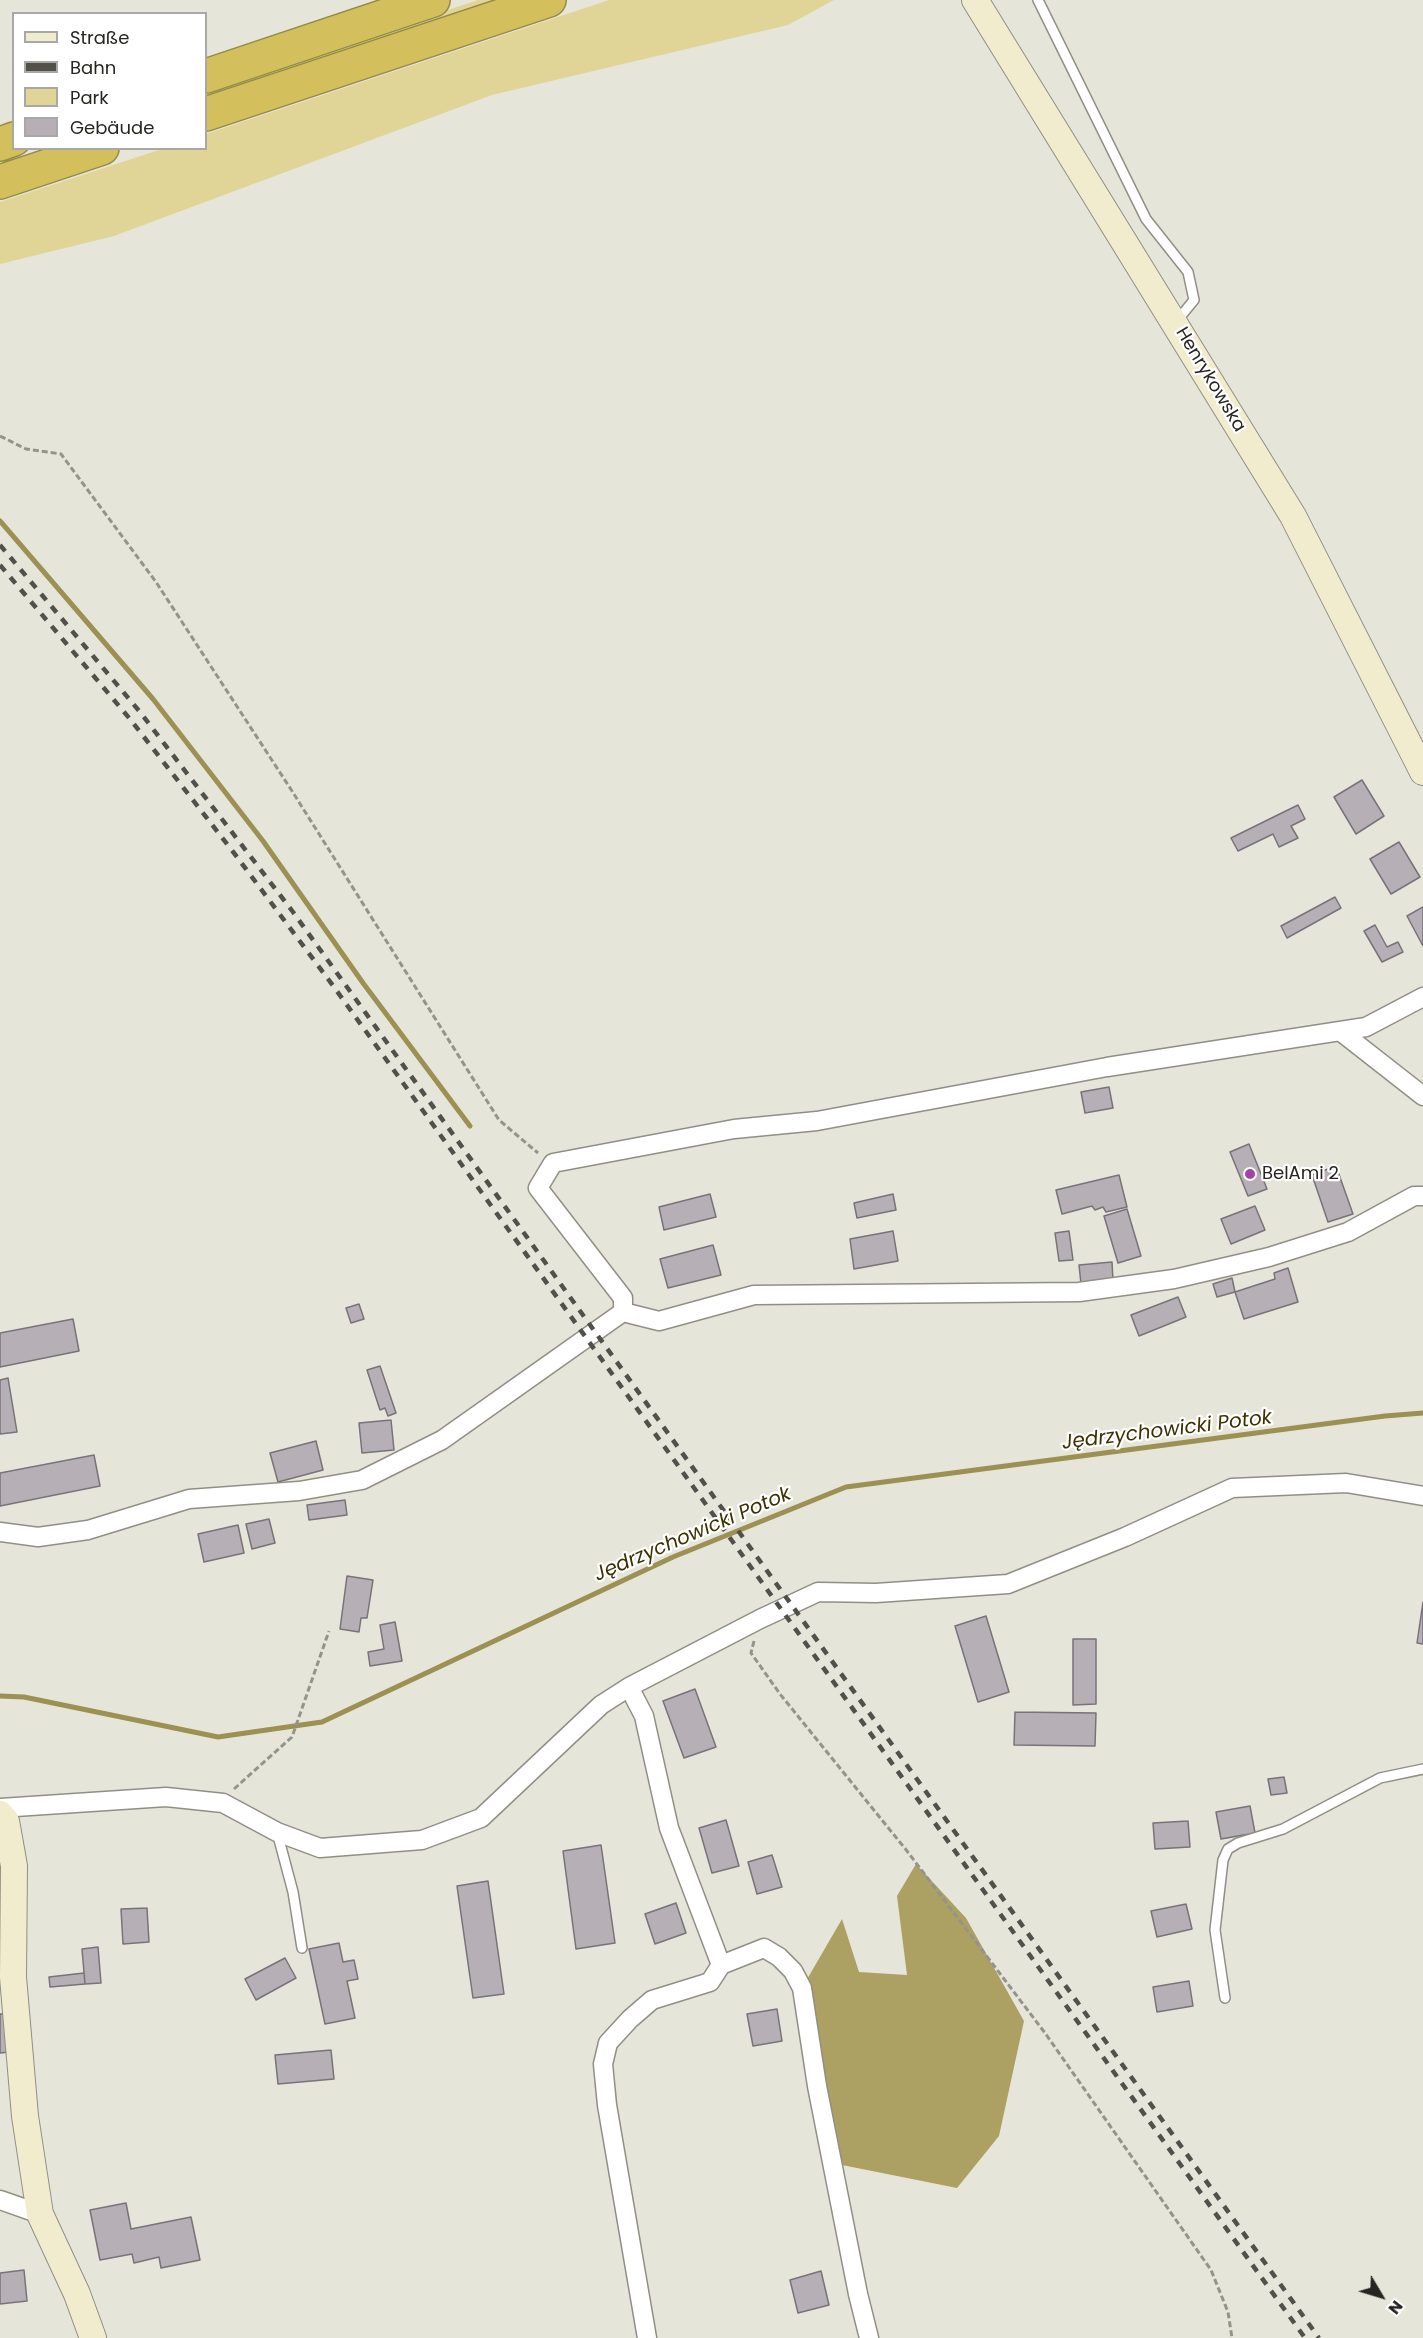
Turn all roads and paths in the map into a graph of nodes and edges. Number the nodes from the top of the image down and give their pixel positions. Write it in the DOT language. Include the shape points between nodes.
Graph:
graph roads {
  1 [pos="433,0"];
  2 [pos="549,0"];
  3 [pos="975,0"];
  4 [pos="1038,0"];
  5 [pos="207,76"];
  6 [pos="207,114"];
  7 [pos="96,150"];
  8 [pos="0,182"];
  9 [pos="1175,323"];
  10 [pos="0,436"];
  11 [pos="1423,772"];
  12 [pos="1423,997"];
  13 [pos="1340,1031"];
  14 [pos="1423,1095"];
  15 [pos="553,1163"];
  16 [pos="1423,1196"];
  17 [pos="623,1312"];
  18 [pos="1423,1496"];
  19 [pos="0,1532"];
  20 [pos="760,1619"];
  21 [pos="329,1631"];
  22 [pos="629,1687"];
  23 [pos="1423,1769"];
  24 [pos="223,1803"];
  25 [pos="0,1808"];
  26 [pos="0,1814"];
  27 [pos="277,1832"];
  28 [pos="302,1948"];
  29 [pos="721,1965"];
  30 [pos="1224,1998"];
  31 [pos="0,2200"];
  32 [pos="40,2214"];
  33 [pos="93,2338"];
  34 [pos="647,2338"];
  35 [pos="869,2338"];
  36 [pos="1232,2338"];
  1 -- 5 [label="highway"];
  2 -- 6 [label="highway"];
  3 -- 9 [label="main road, Henrykowska"];
  4 -- 9 [label="lane" via="1146,219 1188,272 1194,300"];
  7 -- 8 [label="highway"];
  9 -- 11 [label="main road, Henrykowska" via="1293,516"];
  10 -- 15 [label="path" via="26,448 61,454 156,582 499,1120"];
  12 -- 13 [label="street" via="1366,1027"];
  13 -- 14 [label="street"];
  13 -- 15 [label="street" via="1107,1067 817,1121 734,1129"];
  15 -- 17 [label="street" via="538,1188 624,1298"];
  16 -- 17 [label="street" via="1414,1196 1348,1232 1269,1257 1174,1279 1079,1292 754,1295 659,1321"];
  17 -- 19 [label="street" via="442,1440 362,1480 299,1491 189,1499 88,1530 38,1537"];
  18 -- 20 [label="street" via="1346,1483 1232,1488 1008,1584 876,1593 818,1592"];
  20 -- 22 [label="street"];
  20 -- 36 [label="path" via="752,1653 1072,2071 1211,2270 1228,2312"];
  21 -- 24 [label="path" via="292,1737"];
  22 -- 27 [label="street" via="601,1705 481,1818 422,1840 320,1848"];
  22 -- 29 [label="street" via="644,1716 669,1828"];
  23 -- 30 [label="lane" via="1380,1778 1283,1829 1228,1849 1223,1860 1215,1930"];
  24 -- 25 [label="street" via="166,1797"];
  24 -- 27 [label="street"];
  26 -- 32 [label="main road" via="6,1821 14,1866 13,1977 25,2116"];
  27 -- 28 [label="lane" via="293,1892"];
  29 -- 34 [label="street" via="710,1982 652,2000 608,2043 603,2064"];
  29 -- 35 [label="street" via="764,1948 793,1971 802,1988 817,2086"];
  31 -- 32 [label="street"];
  32 -- 33 [label="main road"];
}
